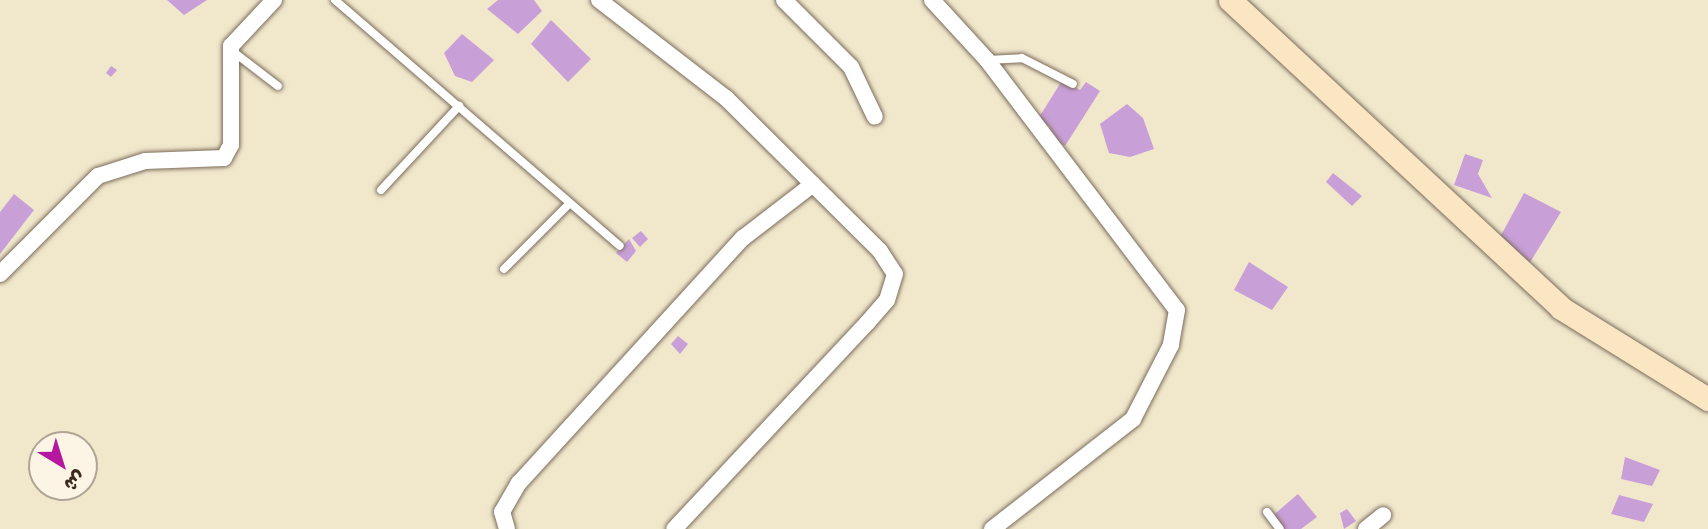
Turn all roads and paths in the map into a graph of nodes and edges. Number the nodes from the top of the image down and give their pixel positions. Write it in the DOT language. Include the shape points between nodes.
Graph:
graph roads {
  1 [pos="274,0"];
  2 [pos="335,0"];
  3 [pos="599,0"];
  4 [pos="784,0"];
  5 [pos="932,0"];
  6 [pos="1230,0"];
  7 [pos="231,50"];
  8 [pos="987,60"];
  9 [pos="1073,83"];
  10 [pos="278,86"];
  11 [pos="459,106"];
  12 [pos="875,117"];
  13 [pos="813,184"];
  14 [pos="381,190"];
  15 [pos="570,203"];
  16 [pos="620,246"];
  17 [pos="505,269"];
  18 [pos="0,274"];
  19 [pos="1708,399"];
  20 [pos="1267,512"];
  21 [pos="1383,515"];
  22 [pos="507,529"];
  23 [pos="674,529"];
  24 [pos="992,529"];
  25 [pos="1280,529"];
  26 [pos="1366,529"];
  1 -- 7 [label="street" via="240,31"];
  2 -- 11 [label="lane"];
  3 -- 13 [label="street" via="726,98"];
  4 -- 12 [label="street" via="845,59"];
  5 -- 8 [label="street"];
  6 -- 19 [label="street" via="1562,308"];
  7 -- 10 [label="lane"];
  7 -- 18 [label="street" via="231,145 224,159 145,161 98,176"];
  8 -- 9 [label="lane" via="1022,58"];
  8 -- 24 [label="street" via="1173,301 1177,326 1133,419"];
  11 -- 14 [label="lane"];
  11 -- 15 [label="lane"];
  13 -- 22 [label="street" via="743,238 519,483 502,512"];
  13 -- 23 [label="street" via="889,261 894,286"];
  15 -- 16 [label="lane"];
  15 -- 17 [label="lane"];
  20 -- 25 [label="lane"];
  21 -- 26 [label="street"];
}
